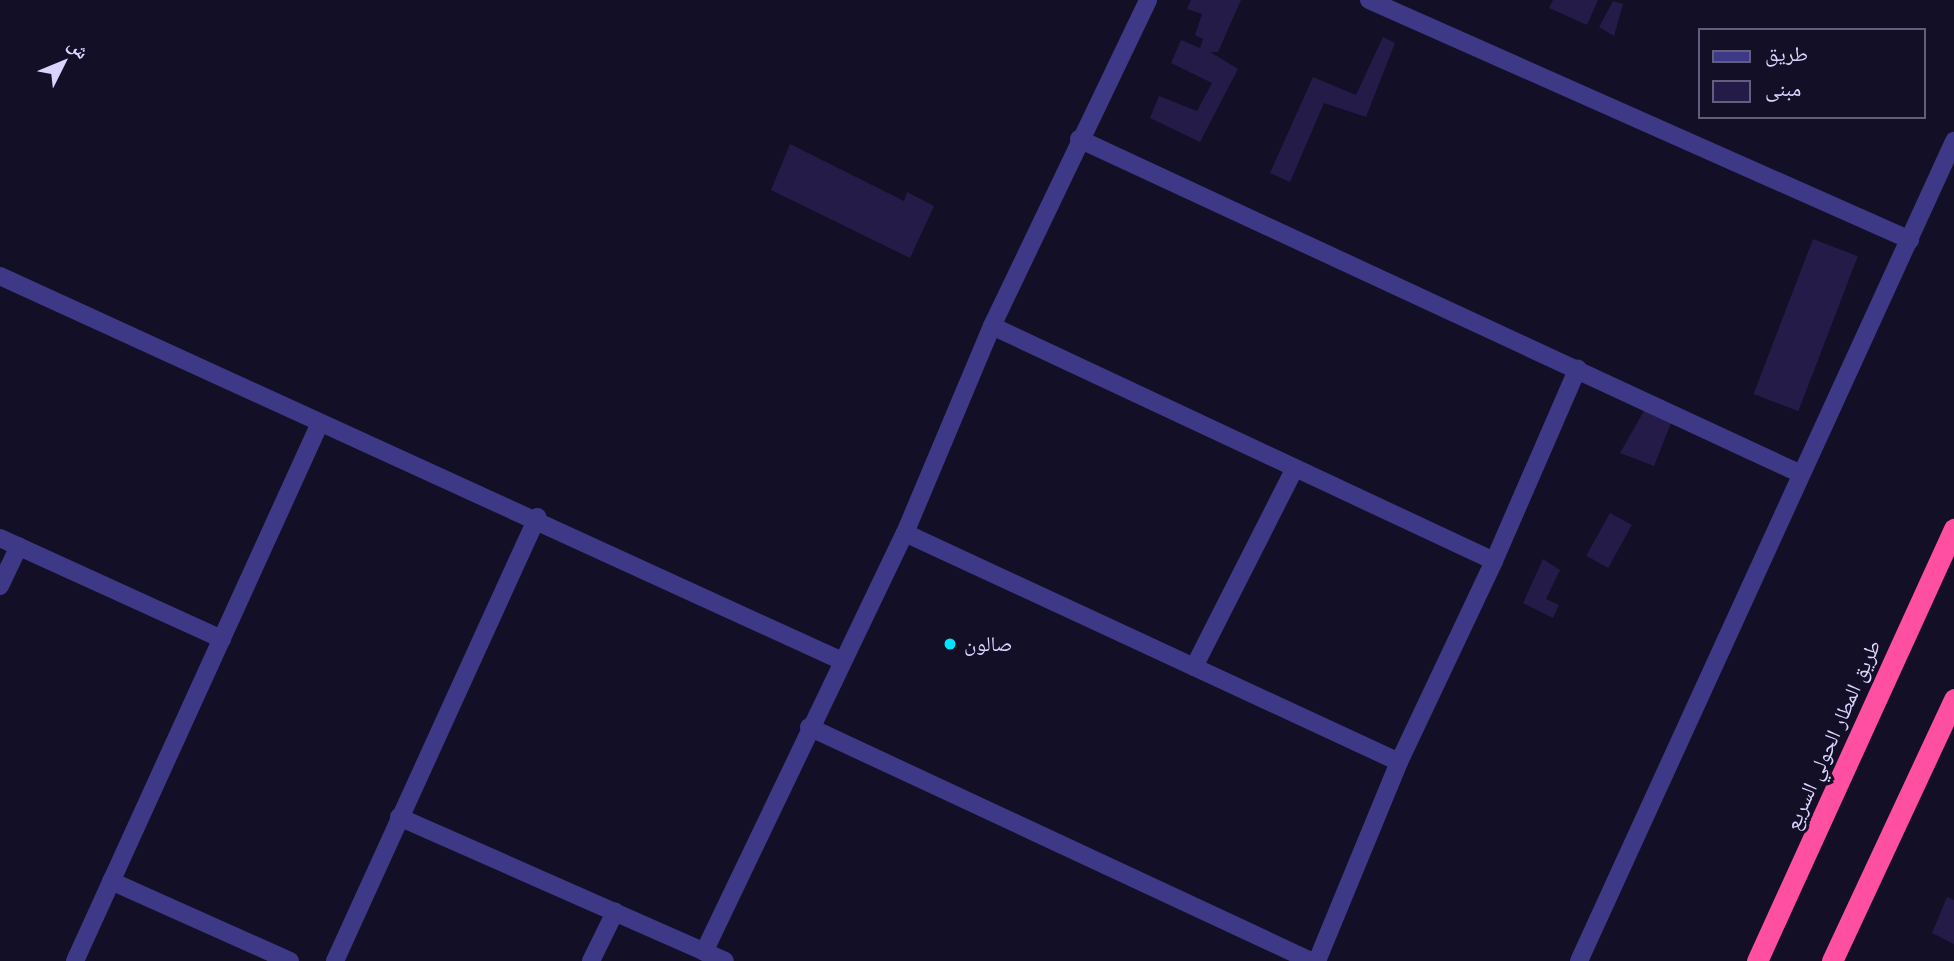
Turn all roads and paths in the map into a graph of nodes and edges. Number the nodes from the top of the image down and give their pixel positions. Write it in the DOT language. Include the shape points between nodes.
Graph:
graph roads {
  1 [pos="1148,0"];
  2 [pos="1369,0"];
  3 [pos="1079,139"];
  4 [pos="1954,141"];
  5 [pos="1910,240"];
  6 [pos="0,276"];
  7 [pos="992,326"];
  8 [pos="1577,368"];
  9 [pos="319,425"];
  10 [pos="1295,468"];
  11 [pos="1801,474"];
  12 [pos="537,517"];
  13 [pos="1954,529"];
  14 [pos="905,533"];
  15 [pos="0,537"];
  16 [pos="19,546"];
  17 [pos="1494,561"];
  18 [pos="0,586"];
  19 [pos="222,639"];
  20 [pos="842,661"];
  21 [pos="1194,667"];
  22 [pos="1954,699"];
  23 [pos="809,727"];
  24 [pos="1399,762"];
  25 [pos="399,817"];
  26 [pos="111,881"];
  27 [pos="615,912"];
  28 [pos="705,952"];
  29 [pos="75,961"];
  30 [pos="289,961"];
  31 [pos="335,961"];
  32 [pos="592,961"];
  33 [pos="725,961"];
  34 [pos="1311,961"];
  35 [pos="1317,961"];
  36 [pos="1579,961"];
  37 [pos="1757,961"];
  38 [pos="1832,961"];
  1 -- 3 [label="street"];
  2 -- 5 [label="street"];
  3 -- 7 [label="street"];
  3 -- 8 [label="street"];
  4 -- 5 [label="street"];
  5 -- 11 [label="street"];
  6 -- 9 [label="street"];
  7 -- 10 [label="street"];
  7 -- 14 [label="street"];
  8 -- 11 [label="street"];
  8 -- 17 [label="street"];
  9 -- 12 [label="street"];
  9 -- 19 [label="street"];
  10 -- 17 [label="street"];
  10 -- 21 [label="street"];
  11 -- 36 [label="street"];
  12 -- 20 [label="street"];
  12 -- 25 [label="street"];
  13 -- 37 [label="highway, طريق المطار الحولي السريع"];
  14 -- 20 [label="street"];
  14 -- 21 [label="street"];
  15 -- 16 [label="street"];
  16 -- 18 [label="street"];
  16 -- 19 [label="street"];
  17 -- 24 [label="street"];
  19 -- 26 [label="street"];
  20 -- 23 [label="street"];
  21 -- 24 [label="street"];
  22 -- 38 [label="highway"];
  23 -- 28 [label="street"];
  23 -- 34 [label="street"];
  24 -- 35 [label="street"];
  25 -- 27 [label="street"];
  25 -- 31 [label="street"];
  26 -- 29 [label="street"];
  26 -- 30 [label="street"];
  27 -- 28 [label="street"];
  27 -- 32 [label="street"];
  28 -- 33 [label="street"];
}
